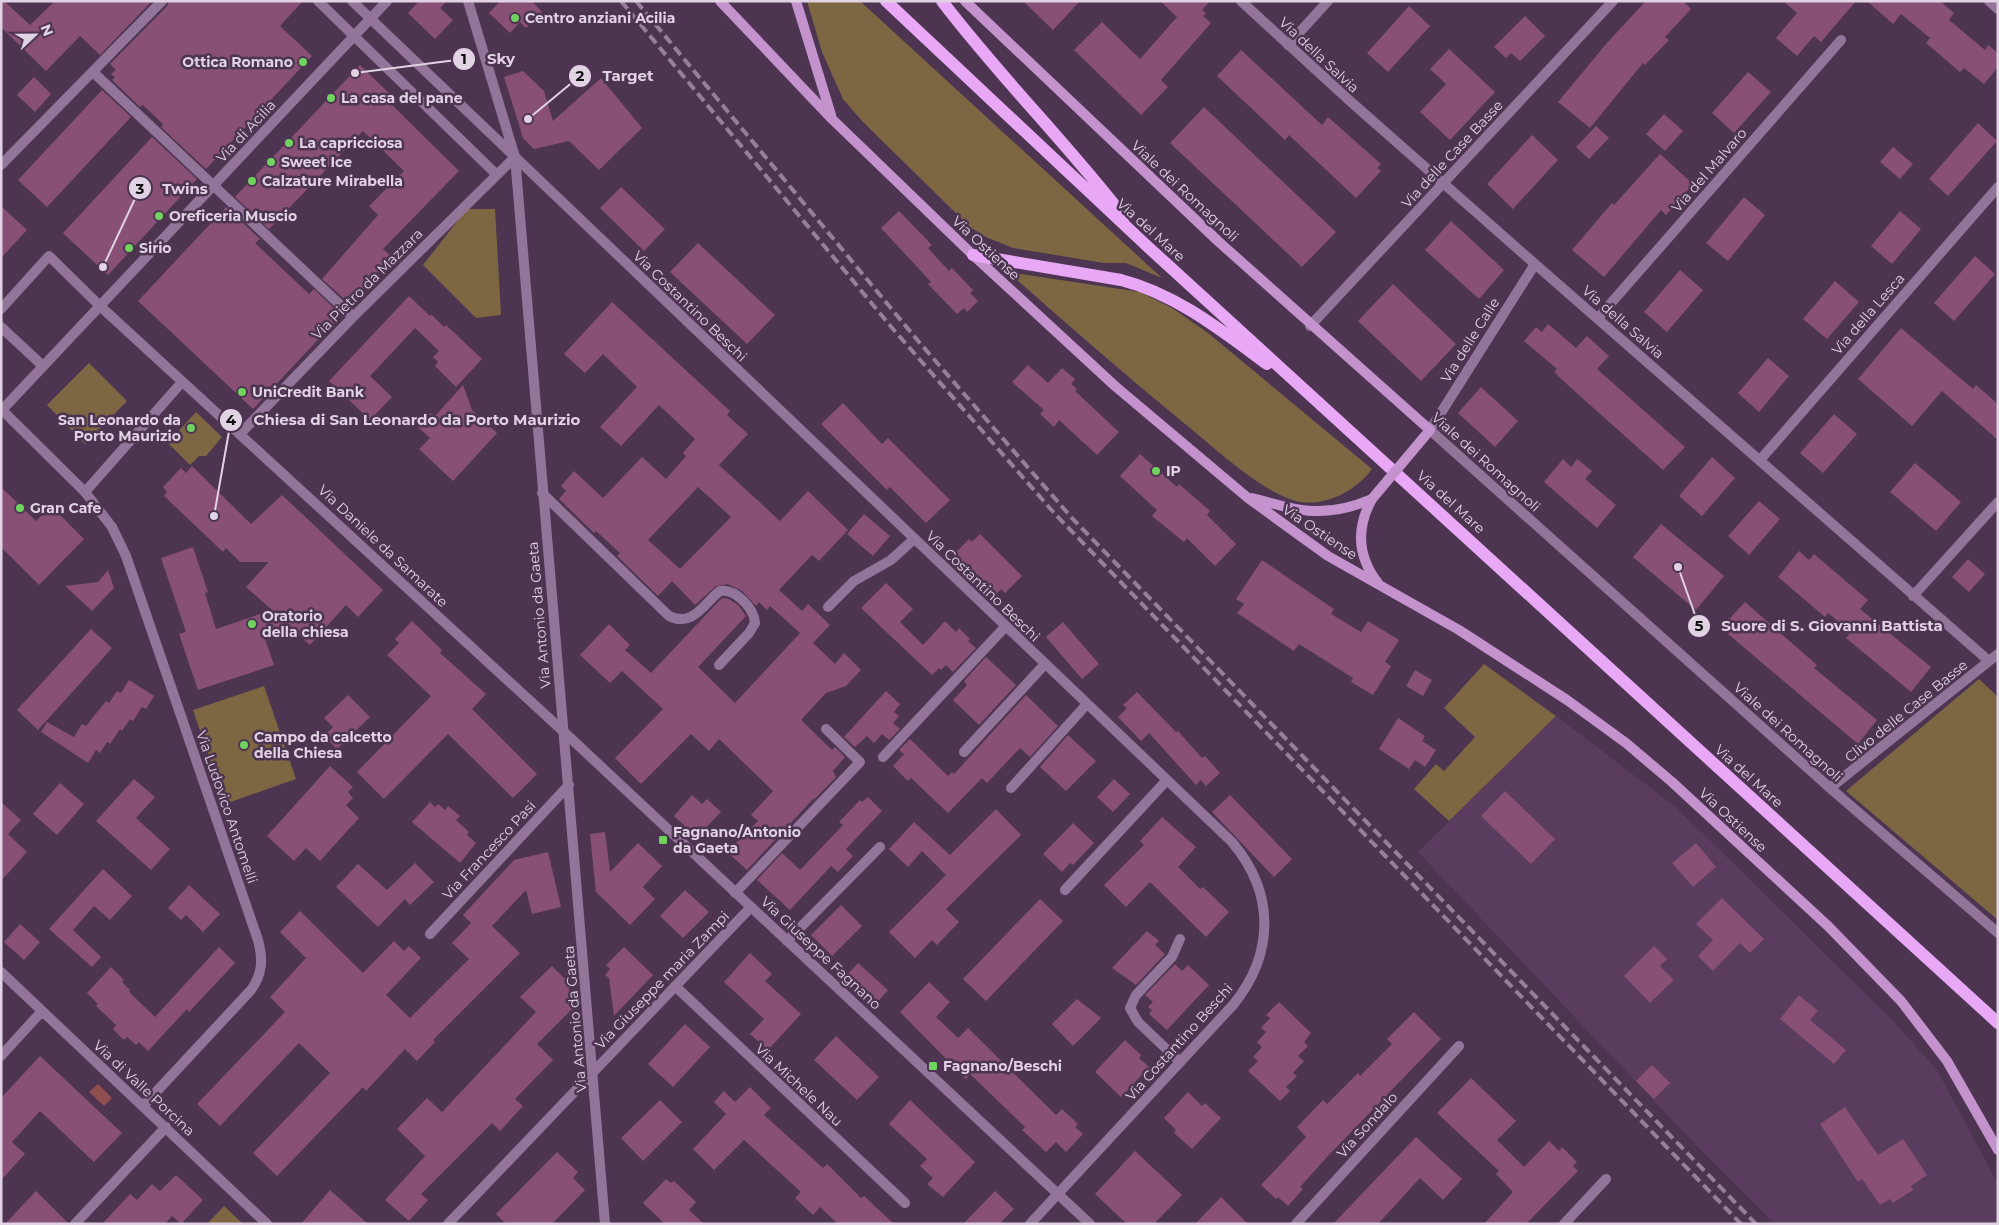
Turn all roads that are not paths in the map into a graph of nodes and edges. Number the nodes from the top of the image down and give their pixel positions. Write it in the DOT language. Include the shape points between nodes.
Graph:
graph roads {
  1 [pos="162,1"];
  2 [pos="318,1"];
  3 [pos="352,1"];
  4 [pos="388,1"];
  5 [pos="720,1"];
  6 [pos="796,1"];
  7 [pos="886,1"];
  8 [pos="942,1"];
  9 [pos="965,1"];
  10 [pos="1241,1"];
  11 [pos="1328,1"];
  12 [pos="1613,1"];
  13 [pos="1989,1"];
  14 [pos="470,6"];
  15 [pos="1998,9"];
  16 [pos="371,19"];
  17 [pos="354,36"];
  18 [pos="1840,40"];
  19 [pos="1288,44"];
  20 [pos="94,72"];
  21 [pos="832,119"];
  22 [pos="514,157"];
  23 [pos="1,165"];
  24 [pos="496,174"];
  25 [pos="1443,183"];
  26 [pos="212,186"];
  27 [pos="1998,187"];
  28 [pos="1147,246"];
  29 [pos="973,255"];
  30 [pos="1534,264"];
  31 [pos="100,306"];
  32 [pos="1,309"];
  33 [pos="353,317"];
  34 [pos="1598,318"];
  35 [pos="1310,326"];
  36 [pos="1,327"];
  37 [pos="43,366"];
  38 [pos="182,382"];
  39 [pos="1321,404"];
  40 [pos="2,411"];
  41 [pos="1430,430"];
  42 [pos="241,433"];
  43 [pos="1760,460"];
  44 [pos="85,492"];
  45 [pos="542,492"];
  46 [pos="1248,498"];
  47 [pos="1372,498"];
  48 [pos="1998,502"];
  49 [pos="914,539"];
  50 [pos="1379,585"];
  51 [pos="1913,596"];
  52 [pos="828,607"];
  53 [pos="1006,626"];
  54 [pos="1998,654"];
  55 [pos="1989,661"];
  56 [pos="1045,664"];
  57 [pos="719,665"];
  58 [pos="1087,704"];
  59 [pos="826,729"];
  60 [pos="564,732"];
  61 [pos="964,752"];
  62 [pos="883,757"];
  63 [pos="1167,780"];
  64 [pos="569,785"];
  65 [pos="1010,788"];
  66 [pos="1830,788"];
  67 [pos="880,847"];
  68 [pos="1065,890"];
  69 [pos="736,893"];
  70 [pos="751,907"];
  71 [pos="1998,933"];
  72 [pos="430,934"];
  73 [pos="1180,940"];
  74 [pos="787,941"];
  75 [pos="1,972"];
  76 [pos="675,986"];
  77 [pos="42,1011"];
  78 [pos="1998,1023"];
  79 [pos="1459,1046"];
  80 [pos="1,1056"];
  81 [pos="1180,1062"];
  82 [pos="594,1071"];
  83 [pos="143,1106"];
  84 [pos="166,1127"];
  85 [pos="1998,1150"];
  86 [pos="1606,1179"];
  87 [pos="1058,1195"];
  88 [pos="905,1204"];
  89 [pos="75,1224"];
  90 [pos="268,1224"];
  91 [pos="448,1224"];
  92 [pos="605,1224"];
  93 [pos="1030,1224"];
  94 [pos="1090,1224"];
  95 [pos="1296,1224"];
  96 [pos="1564,1224"];
  1 -- 20 [label="street"];
  2 -- 17 [label="street"];
  3 -- 16 [label="street, Via Costantino Beschi"];
  4 -- 16 [label="street, Via di Acilia"];
  5 -- 21 [label="main road, Via Ostiense"];
  6 -- 21 [label="main road"];
  7 -- 28 [label="main road, Via del Mare"];
  8 -- 28 [label="main road" via="1083,165"];
  9 -- 35 [label="main road, Viale dei Romagnoli"];
  10 -- 19 [label="street, Via della Salvia"];
  11 -- 19 [label="street"];
  12 -- 25 [label="street, Via delle Case Basse"];
  13 -- 15 [label="street"];
  14 -- 22 [label="street, Via Antonio da Gaeta"];
  16 -- 17 [label="street, Via di Acilia"];
  16 -- 22 [label="street, Via Costantino Beschi"];
  17 -- 24 [label="street"];
  17 -- 26 [label="street, Via di Acilia"];
  18 -- 34 [label="street, Via del Malvaro"];
  19 -- 25 [label="street, Via della Salvia"];
  20 -- 23 [label="street"];
  20 -- 26 [label="street"];
  21 -- 29 [label="main road, Via Ostiense"];
  22 -- 24 [label="street, Via Pietro da Mazzara"];
  22 -- 45 [label="street, Via Antonio da Gaeta"];
  22 -- 49 [label="street, Via Costantino Beschi"];
  24 -- 33 [label="street, Via Pietro da Mazzara"];
  25 -- 30 [label="street, Via della Salvia"];
  25 -- 35 [label="street, Via delle Case Basse"];
  26 -- 31 [label="street, Via di Acilia"];
  26 -- 33 [label="street"];
  27 -- 43 [label="street, Via della Lesca"];
  28 -- 39 [label="main road, Via del Mare"];
  29 -- 39 [label="main road" via="1121,280 1157,292 1220,330"];
  29 -- 46 [label="main road, Via Ostiense" via="1116,386"];
  30 -- 34 [label="street, Via della Salvia"];
  30 -- 41 [label="street, Via delle Calle"];
  31 -- 32 [label="street, Via Daniele da Samarate" via="49,256"];
  31 -- 37 [label="street, Via di Acilia"];
  31 -- 38 [label="street, Via Daniele da Samarate"];
  33 -- 42 [label="street, Via Pietro da Mazzara"];
  34 -- 43 [label="street, Via della Salvia"];
  35 -- 41 [label="main road, Viale dei Romagnoli"];
  36 -- 37 [label="street"];
  37 -- 40 [label="street, Via di Acilia"];
  38 -- 42 [label="street, Via Daniele da Samarate"];
  38 -- 44 [label="street"];
  39 -- 78 [label="main road, Via del Mare"];
  40 -- 44 [label="street, Via Ludovico Antomelli"];
  41 -- 47 [label="main road, Via Ostiense, bridge"];
  41 -- 66 [label="street, Viale dei Romagnoli"];
  42 -- 60 [label="street, Via Daniele da Samarate"];
  43 -- 51 [label="street, Via della Salvia"];
  44 -- 83 [label="street, Via Ludovico Antomelli" via="109,522 126,556 262,959 259,976 251,990"];
  45 -- 57 [label="street" via="670,616 682,620 693,616 720,591 730,591 742,600 752,612 755,623"];
  45 -- 60 [label="street, Via Antonio da Gaeta"];
  46 -- 47 [label="main road, Via Ostiense" via="1317,512 1343,510"];
  46 -- 50 [label="main road, Via Ostiense" via="1302,539"];
  47 -- 50 [label="main road, Via Ostiense" via="1362,521 1360,542 1364,561"];
  48 -- 51 [label="street"];
  49 -- 52 [label="street" via="891,560 854,581"];
  49 -- 53 [label="street, Via Costantino Beschi"];
  50 -- 85 [label="main road, Via Ostiense" via="1481,644 1588,715 1626,743 1684,794 1828,926 1910,1010 1947,1061"];
  51 -- 55 [label="street, Via della Salvia"];
  53 -- 56 [label="street, Via Costantino Beschi"];
  53 -- 62 [label="street"];
  54 -- 55 [label="street, Clivo delle Case Basse"];
  55 -- 66 [label="street, Clivo delle Case Basse"];
  56 -- 58 [label="street, Via Costantino Beschi"];
  56 -- 61 [label="street"];
  58 -- 63 [label="street, Via Costantino Beschi"];
  58 -- 65 [label="street"];
  59 -- 69 [label="street" via="860,762"];
  60 -- 64 [label="street, Via Antonio da Gaeta"];
  60 -- 69 [label="street, Via Giuseppe Fagnano"];
  63 -- 68 [label="street"];
  63 -- 81 [label="street, Via Costantino Beschi" via="1244,856 1256,878 1264,912 1262,948 1257,968 1247,986"];
  64 -- 72 [label="street, Via Francesco Pasi"];
  64 -- 82 [label="street, Via Antonio da Gaeta"];
  66 -- 71 [label="street, Viale dei Romagnoli"];
  67 -- 74 [label="street"];
  69 -- 70 [label="street, Via Giuseppe Fagnano"];
  70 -- 74 [label="street, Via Giuseppe Fagnano"];
  70 -- 76 [label="street, Via Giuseppe maria Zampi"];
  73 -- 81 [label="street" via="1172,957 1136,995 1130,1008 1138,1022"];
  74 -- 87 [label="street, Via Giuseppe Fagnano"];
  75 -- 77 [label="street, Via di Valle Porcina"];
  76 -- 82 [label="street, Via Giuseppe maria Zampi"];
  76 -- 88 [label="street, Via Michele Nau"];
  77 -- 80 [label="street"];
  77 -- 83 [label="street, Via di Valle Porcina"];
  79 -- 95 [label="street, Via Sondalo"];
  81 -- 87 [label="street, Via Costantino Beschi"];
  82 -- 91 [label="street, Via Giuseppe maria Zampi"];
  82 -- 92 [label="street, Via Antonio da Gaeta"];
  83 -- 84 [label="street, Via di Valle Porcina"];
  84 -- 89 [label="street"];
  84 -- 90 [label="street, Via di Valle Porcina"];
  86 -- 96 [label="street"];
  87 -- 93 [label="street, Via Costantino Beschi"];
  87 -- 94 [label="street, Via Giuseppe Fagnano"];
}
